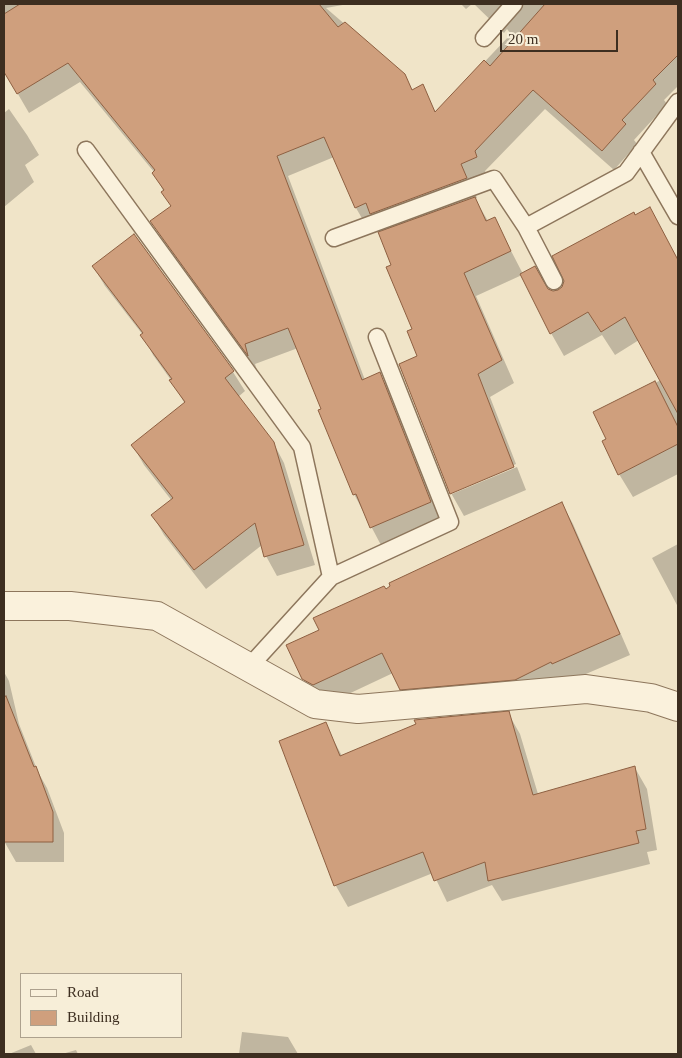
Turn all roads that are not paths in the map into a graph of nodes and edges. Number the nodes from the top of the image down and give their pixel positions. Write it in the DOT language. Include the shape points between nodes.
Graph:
graph roads {
  1 [pos="514,4"];
  2 [pos="484,38"];
  3 [pos="678,102"];
  4 [pos="86,150"];
  5 [pos="641,152"];
  6 [pos="678,216"];
  7 [pos="526,227"];
  8 [pos="334,238"];
  9 [pos="554,281"];
  10 [pos="377,337"];
  11 [pos="331,577"];
  12 [pos="4,606"];
  13 [pos="249,667"];
  14 [pos="678,707"];
  1 -- 2 [label="lane"];
  3 -- 5 [label="lane"];
  4 -- 11 [label="lane" via="302,447"];
  5 -- 6 [label="lane"];
  5 -- 7 [label="lane" via="626,173"];
  7 -- 8 [label="lane" via="494,179"];
  7 -- 9 [label="lane"];
  10 -- 11 [label="lane" via="450,522"];
  11 -- 13 [label="lane"];
  12 -- 13 [label="street" via="70,606 157,616"];
  13 -- 14 [label="street" via="315,704 358,709 586,689 650,698"];
}
